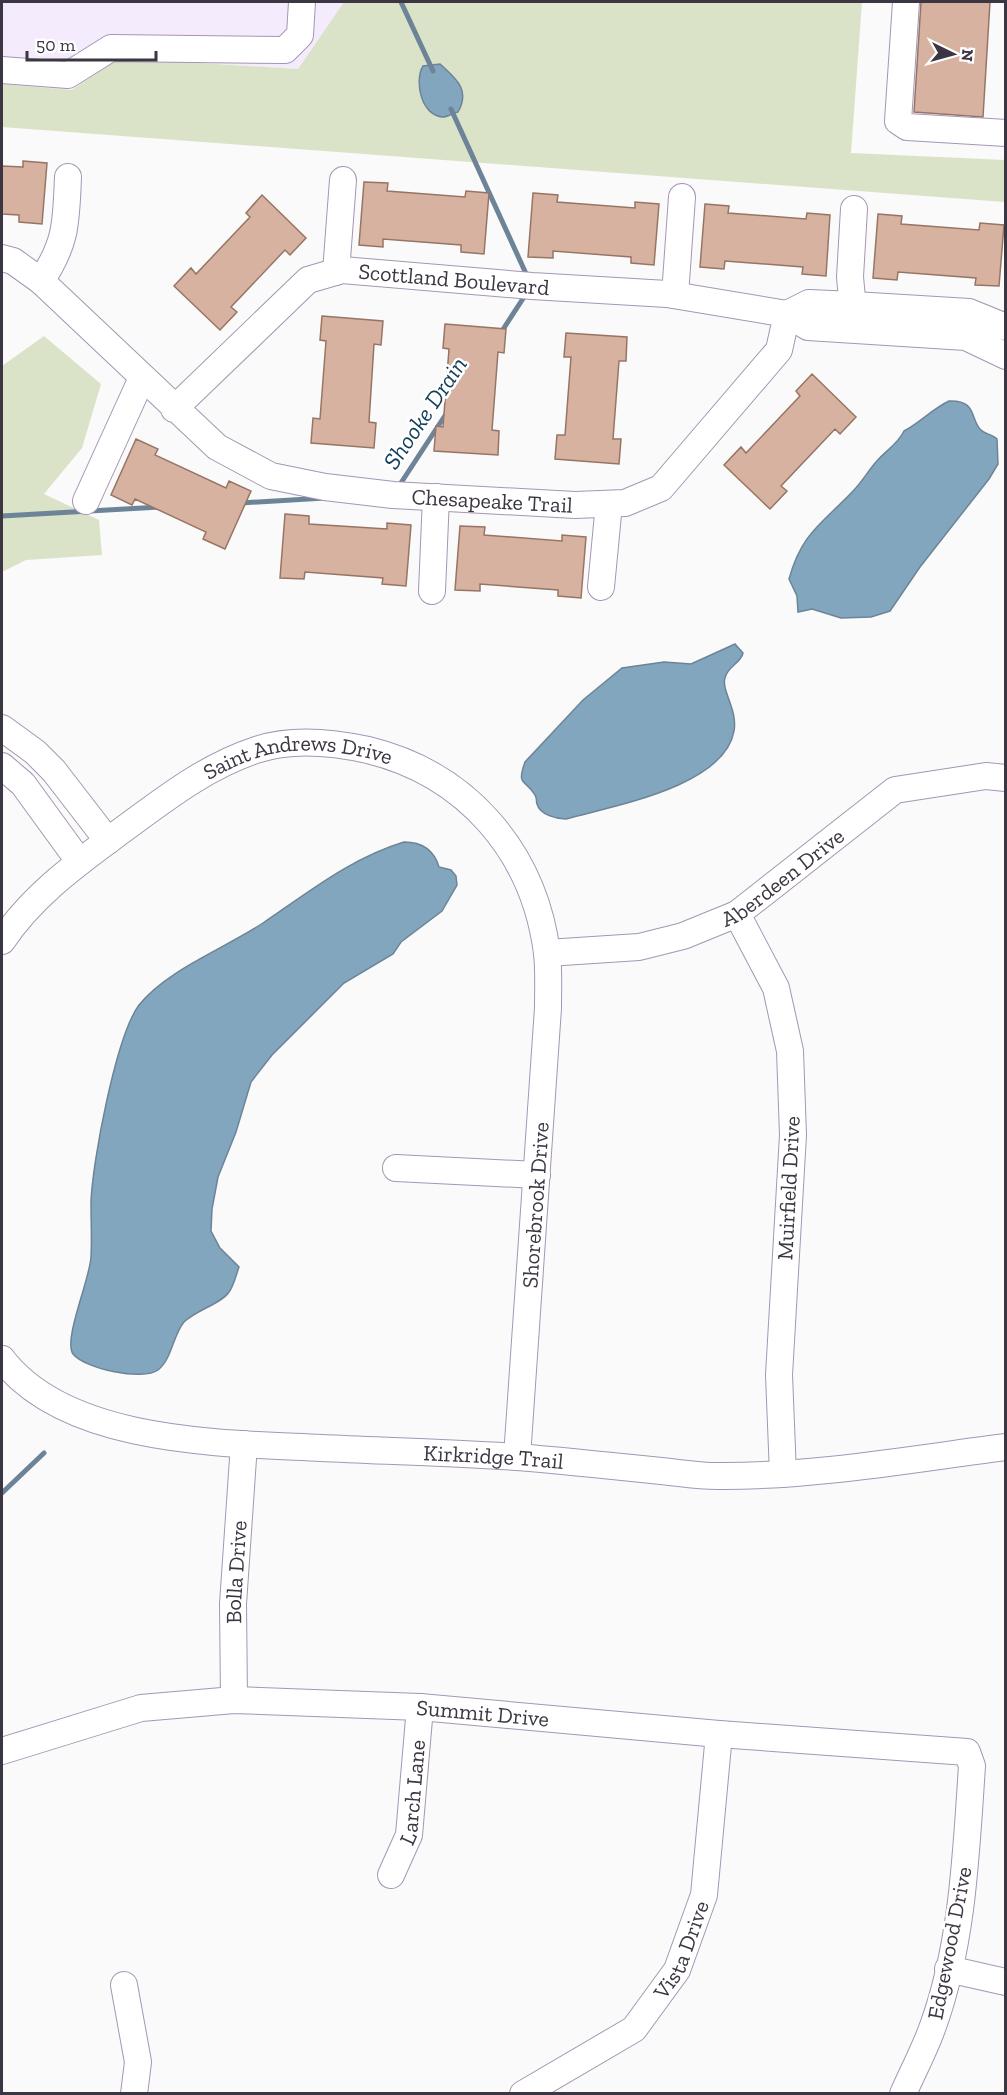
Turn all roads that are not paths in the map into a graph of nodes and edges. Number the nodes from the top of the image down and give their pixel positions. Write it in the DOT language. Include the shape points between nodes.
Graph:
graph roads {
  1 [pos="302,2"];
  2 [pos="906,2"];
  3 [pos="2,70"];
  4 [pos="1005,133"];
  5 [pos="68,177"];
  6 [pos="343,180"];
  7 [pos="682,197"];
  8 [pos="854,209"];
  9 [pos="2,258"];
  10 [pos="336,272"];
  11 [pos="41,281"];
  12 [pos="675,296"];
  13 [pos="787,314"];
  14 [pos="854,317"];
  15 [pos="1002,334"];
  16 [pos="142,378"];
  17 [pos="174,409"];
  18 [pos="436,497"];
  19 [pos="86,501"];
  20 [pos="609,504"];
  21 [pos="602,587"];
  22 [pos="432,591"];
  23 [pos="2,728"];
  24 [pos="2,766"];
  25 [pos="1005,777"];
  26 [pos="108,841"];
  27 [pos="80,861"];
  28 [pos="737,914"];
  29 [pos="2,941"];
  30 [pos="547,953"];
  31 [pos="396,1168"];
  32 [pos="537,1175"];
  33 [pos="2,1359"];
  34 [pos="244,1444"];
  35 [pos="1005,1447"];
  36 [pos="517,1457"];
  37 [pos="783,1474"];
  38 [pos="234,1701"];
  39 [pos="420,1707"];
  40 [pos="719,1734"];
  41 [pos="2,1750"];
  42 [pos="967,1752"];
  43 [pos="391,1875"];
  44 [pos="948,1969"];
  45 [pos="1005,1982"];
  46 [pos="124,1986"];
  47 [pos="134,2094"];
  48 [pos="523,2094"];
  49 [pos="903,2094"];
  1 -- 3 [label="street" via="300,34 285,50 111,48 68,75"];
  2 -- 4 [label="street" via="898,121 907,128"];
  5 -- 11 [label="street" via="65,236"];
  6 -- 10 [label="street"];
  7 -- 12 [label="street"];
  8 -- 14 [label="street" via="850,277"];
  9 -- 11 [label="street, Chesapeake Trail" via="13,261"];
  10 -- 12 [label="street, Scottland Boulevard"];
  10 -- 17 [label="street, Scottland Boulevard" via="308,280"];
  11 -- 16 [label="street, Chesapeake Trail"];
  12 -- 13 [label="street, Scottland Boulevard"];
  13 -- 14 [label="street" via="809,303"];
  13 -- 20 [label="street, Chesapeake Trail" via="779,350 661,488 625,503"];
  14 -- 15 [label="street" via="969,312"];
  16 -- 17 [label="street, Chesapeake Trail"];
  16 -- 19 [label="street"];
  17 -- 18 [label="street, Chesapeake Trail" via="217,447 271,476 325,487"];
  18 -- 20 [label="street, Chesapeake Trail"];
  18 -- 22 [label="street"];
  20 -- 21 [label="street"];
  23 -- 26 [label="street" via="54,771"];
  24 -- 27 [label="street" via="23,784"];
  25 -- 28 [label="street, Aberdeen Drive" via="986,776 895,790"];
  26 -- 27 [label="street, Saint Andrews Drive"];
  26 -- 30 [label="street, Saint Andrews Drive" via="192,779 256,749 310,743 344,745 395,757 448,784 476,806 500,833 531,888"];
  27 -- 29 [label="street, Saint Andrews Drive" via="38,896"];
  28 -- 30 [label="street, Aberdeen Drive" via="683,936 639,947"];
  28 -- 37 [label="street, Muirfield Drive" via="776,988 790,1051 793,1135 780,1375"];
  30 -- 32 [label="street, Shorebrook Drive" via="548,1008"];
  31 -- 32 [label="street"];
  32 -- 36 [label="street, Shorebrook Drive"];
  33 -- 34 [label="street, Kirkridge Trail" via="10,1371 41,1395 71,1411 160,1435"];
  34 -- 36 [label="street, Kirkridge Trail"];
  34 -- 38 [label="street, Bolla Drive" via="233,1604"];
  35 -- 37 [label="street, Kirkridge Trail"];
  36 -- 37 [label="street, Kirkridge Trail" via="720,1477"];
  38 -- 39 [label="street, Summit Drive"];
  38 -- 41 [label="street, Summit Drive" via="141,1708"];
  39 -- 40 [label="street, Summit Drive"];
  39 -- 43 [label="street, Larch Lane" via="409,1835"];
  40 -- 42 [label="street, Summit Drive"];
  40 -- 48 [label="street, Vista Drive" via="704,1895 677,1970 634,2029"];
  42 -- 44 [label="street, Edgewood Drive" via="972,1766 964,1884"];
  44 -- 45 [label="street"];
  44 -- 49 [label="street, Edgewood Drive" via="933,2026"];
  46 -- 47 [label="street" via="138,2062"];
}
